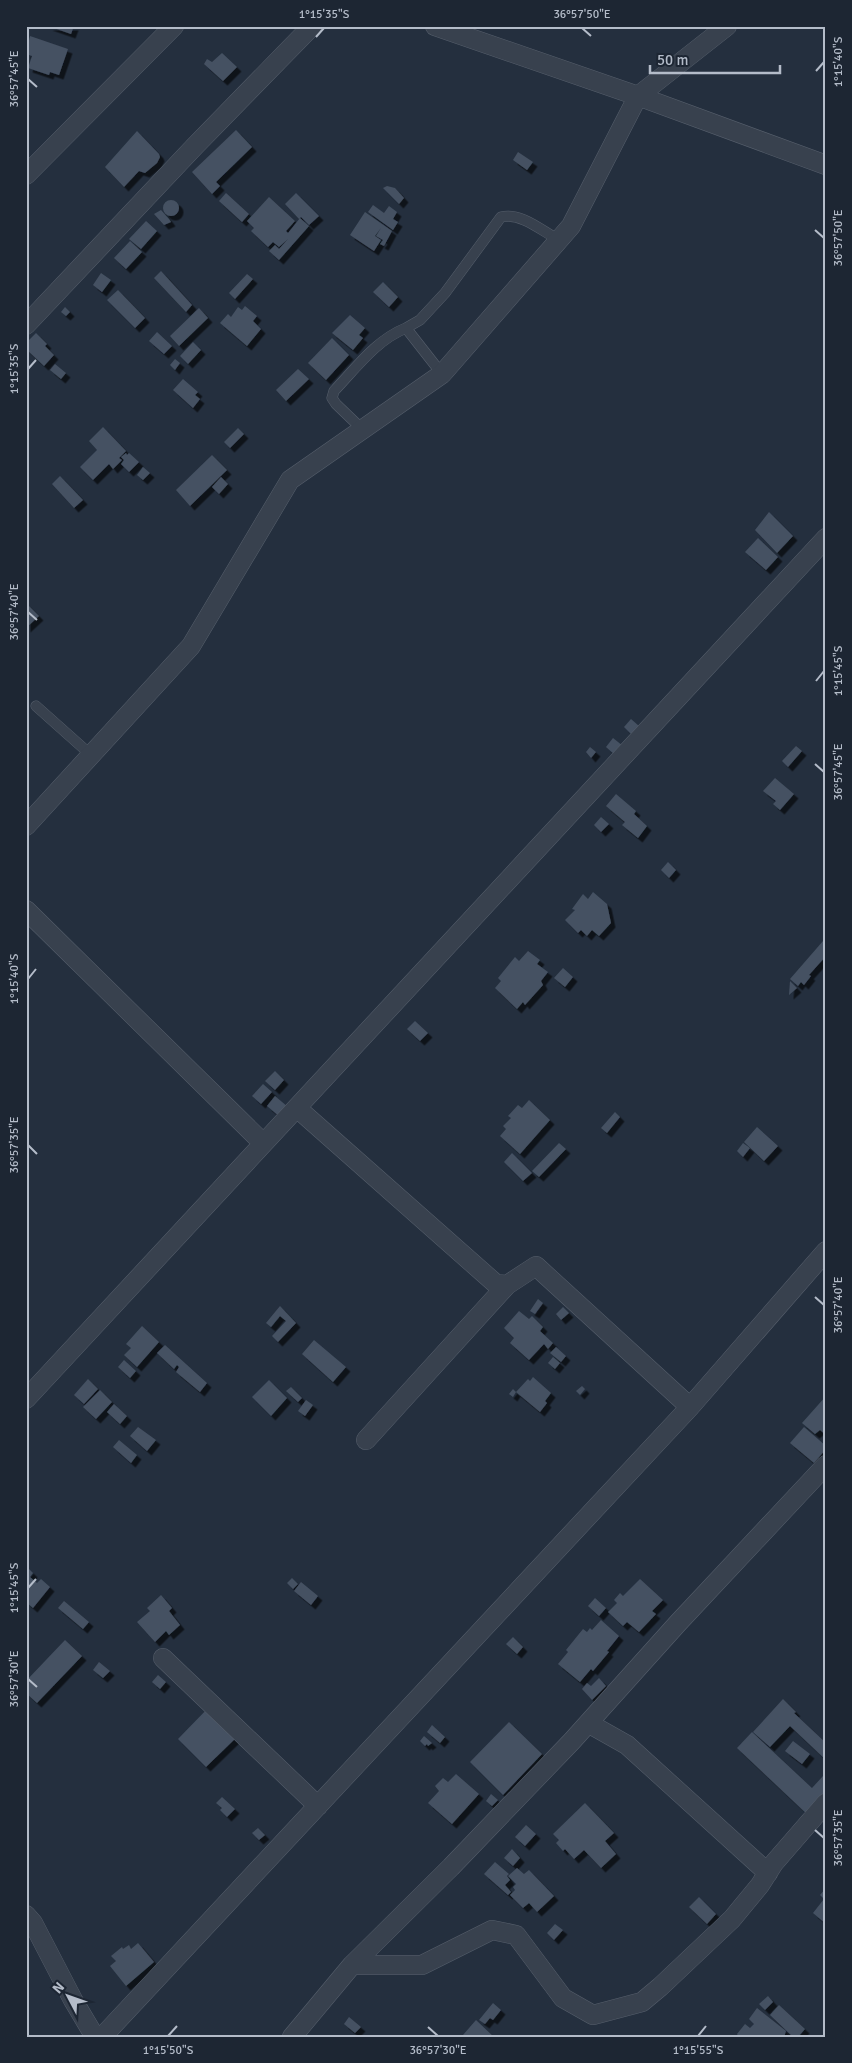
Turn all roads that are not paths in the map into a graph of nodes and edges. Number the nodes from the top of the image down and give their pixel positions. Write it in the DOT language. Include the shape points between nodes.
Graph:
graph roads {
  1 [pos="174,26"];
  2 [pos="312,26"];
  3 [pos="435,26"];
  4 [pos="727,26"];
  5 [pos="638,96"];
  6 [pos="826,165"];
  7 [pos="26,175"];
  8 [pos="559,240"];
  9 [pos="26,325"];
  10 [pos="406,328"];
  11 [pos="442,374"];
  12 [pos="362,429"];
  13 [pos="826,538"];
  14 [pos="36,706"];
  15 [pos="91,755"];
  16 [pos="26,826"];
  17 [pos="26,910"];
  18 [pos="297,1108"];
  19 [pos="263,1142"];
  20 [pos="826,1251"];
  21 [pos="507,1285"];
  22 [pos="26,1399"];
  23 [pos="690,1407"];
  24 [pos="366,1440"];
  25 [pos="826,1465"];
  26 [pos="163,1658"];
  27 [pos="588,1723"];
  28 [pos="826,1803"];
  29 [pos="318,1806"];
  30 [pos="768,1873"];
  31 [pos="26,1915"];
  32 [pos="352,1965"];
  33 [pos="95,2037"];
  34 [pos="102,2037"];
  35 [pos="292,2037"];
  1 -- 7 [label="street"];
  2 -- 9 [label="street"];
  3 -- 5 [label="street"];
  4 -- 5 [label="street"];
  5 -- 6 [label="street"];
  5 -- 8 [label="street" via="571,226"];
  8 -- 10 [label="lane" via="511,214 501,217 439,300 420,320"];
  8 -- 11 [label="street"];
  10 -- 11 [label="lane"];
  10 -- 12 [label="lane" via="378,344 334,392 332,398 336,404"];
  11 -- 12 [label="street"];
  12 -- 15 [label="street" via="290,480 191,646"];
  13 -- 18 [label="street"];
  14 -- 15 [label="lane"];
  15 -- 16 [label="street"];
  17 -- 19 [label="street"];
  18 -- 19 [label="street"];
  18 -- 21 [label="street" via="496,1284"];
  19 -- 22 [label="street"];
  20 -- 23 [label="street"];
  21 -- 23 [label="street" via="536,1266"];
  21 -- 24 [label="street"];
  23 -- 29 [label="street"];
  25 -- 27 [label="street"];
  26 -- 29 [label="street"];
  27 -- 30 [label="street" via="627,1745"];
  27 -- 32 [label="street"];
  28 -- 30 [label="street"];
  29 -- 34 [label="street"];
  30 -- 32 [label="street" via="732,1919 642,2002 593,2015 563,1998 516,1935 492,1930 422,1965"];
  31 -- 33 [label="street"];
  32 -- 35 [label="street"];
}
